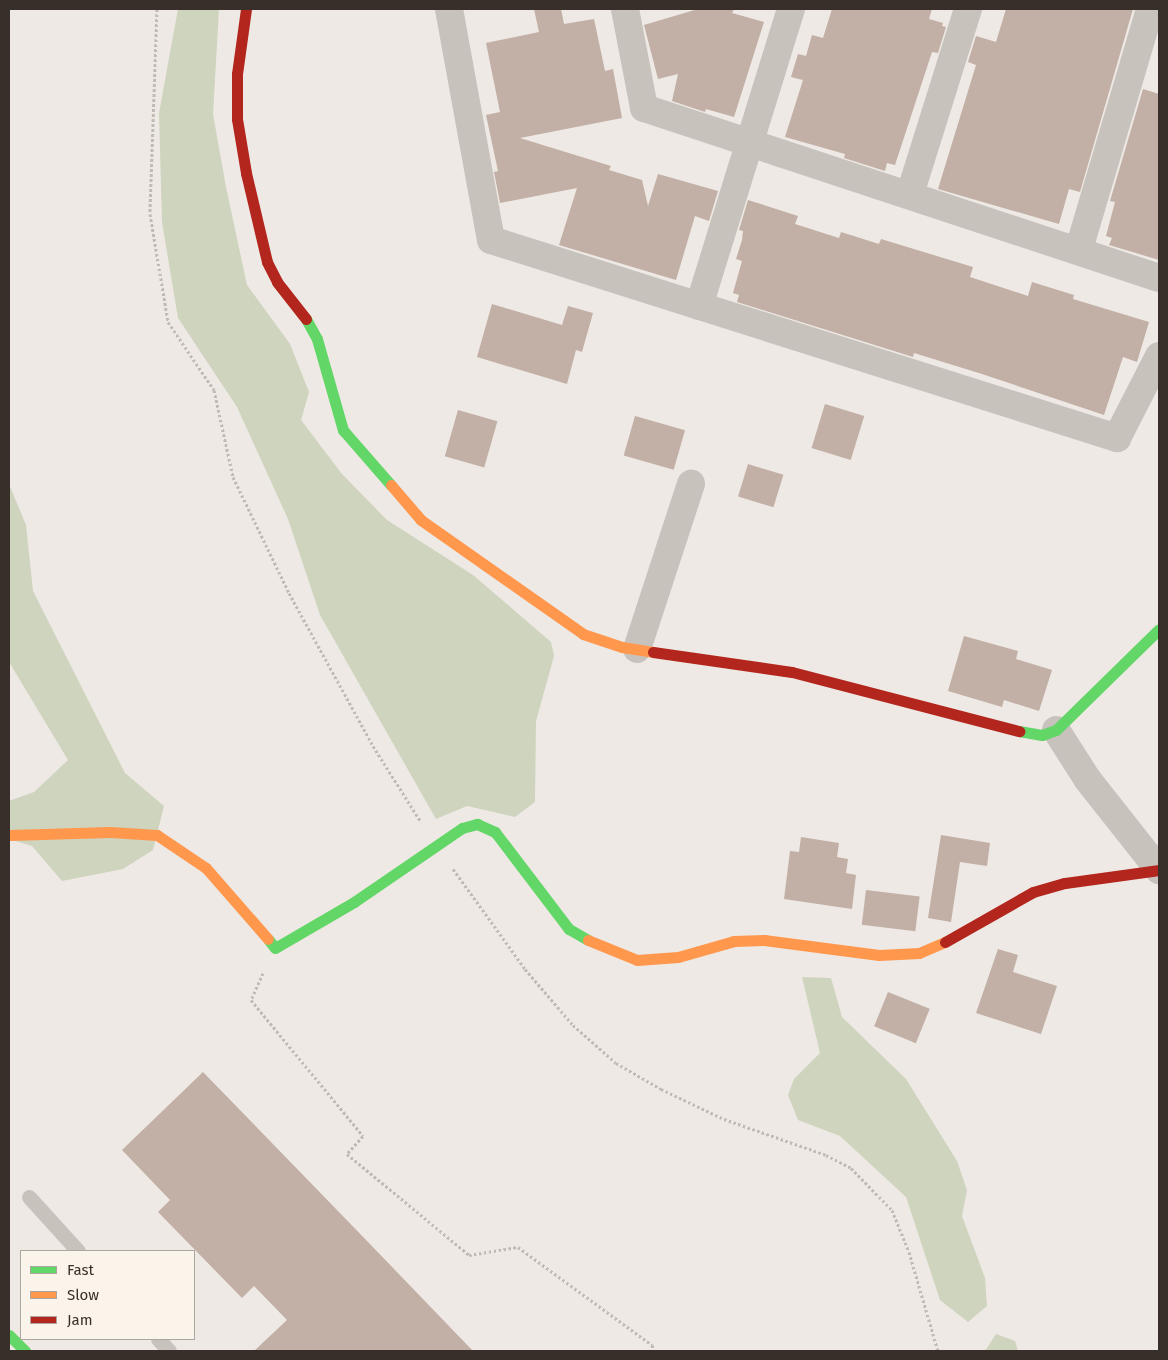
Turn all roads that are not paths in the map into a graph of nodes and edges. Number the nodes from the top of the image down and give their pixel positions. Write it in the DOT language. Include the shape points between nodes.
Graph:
graph roads {
  1 [pos="246,9"];
  2 [pos="449,9"];
  3 [pos="625,9"];
  4 [pos="791,9"];
  5 [pos="968,9"];
  6 [pos="1150,9"];
  7 [pos="750,145"];
  8 [pos="910,194"];
  9 [pos="1079,249"];
  10 [pos="1159,278"];
  11 [pos="699,306"];
  12 [pos="1159,356"];
  13 [pos="691,484"];
  14 [pos="1159,629"];
  15 [pos="637,649"];
  16 [pos="1056,730"];
  17 [pos="9,835"];
  18 [pos="1159,870"];
  19 [pos="29,1197"];
  20 [pos="77,1250"];
  21 [pos="9,1335"];
  22 [pos="159,1340"];
  23 [pos="25,1351"];
  24 [pos="169,1351"];
  1 -- 15 [label="street" via="237,74 237,119 246,173 267,262 277,282 301,308 317,339 343,430 421,520 583,634"];
  2 -- 11 [label="street" via="491,240"];
  3 -- 7 [label="street" via="644,108"];
  4 -- 7 [label="street"];
  5 -- 8 [label="street"];
  6 -- 9 [label="street"];
  7 -- 8 [label="street"];
  7 -- 11 [label="street"];
  8 -- 9 [label="street"];
  9 -- 10 [label="street"];
  11 -- 12 [label="street" via="1117,438"];
  13 -- 15 [label="street"];
  14 -- 16 [label="street"];
  15 -- 16 [label="street" via="792,672 1019,733 1042,735"];
  16 -- 18 [label="street" via="1088,780"];
  17 -- 18 [label="street" via="110,832 157,835 206,868 275,948 477,824 495,832 569,929 600,947 637,960 678,957 734,941 764,940 879,955 919,953 954,939 1033,892 1065,883"];
  19 -- 20 [label="lane"];
  21 -- 23 [label="street"];
  22 -- 24 [label="lane"];
}
